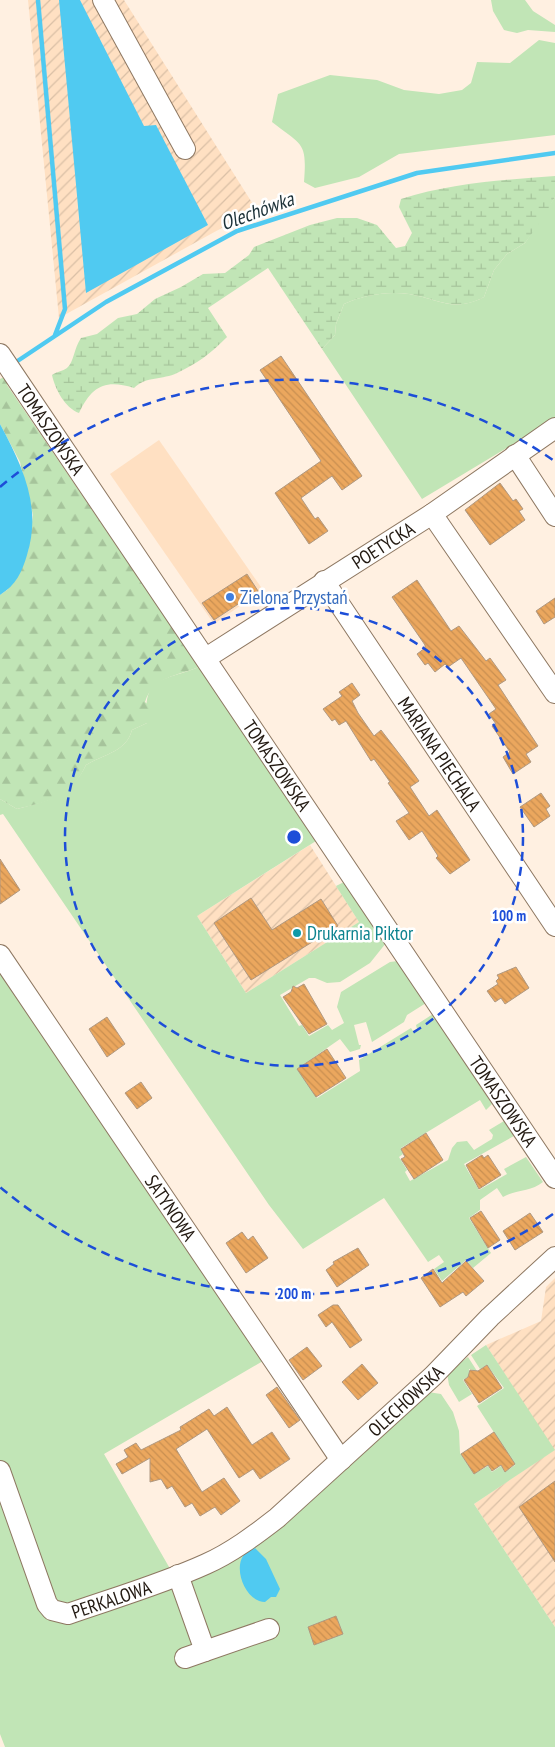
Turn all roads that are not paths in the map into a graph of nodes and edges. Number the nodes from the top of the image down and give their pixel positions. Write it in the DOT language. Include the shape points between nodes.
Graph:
graph roads {
  1 [pos="103,0"];
  2 [pos="184,149"];
  3 [pos="2,357"];
  4 [pos="555,428"];
  5 [pos="515,455"];
  6 [pos="432,514"];
  7 [pos="555,516"];
  8 [pos="324,581"];
  9 [pos="206,658"];
  10 [pos="555,693"];
  11 [pos="555,926"];
  12 [pos="0,955"];
  13 [pos="555,1178"];
  14 [pos="555,1257"];
  15 [pos="341,1460"];
  16 [pos="0,1471"];
  17 [pos="251,1538"];
  18 [pos="178,1575"];
  19 [pos="270,1629"];
  20 [pos="205,1651"];
  21 [pos="185,1658"];
  1 -- 2 [label="street"];
  3 -- 9 [label="street, TOMASZOWSKA"];
  4 -- 5 [label="street, POETYCKA"];
  5 -- 6 [label="street, POETYCKA"];
  5 -- 7 [label="street"];
  6 -- 8 [label="street, POETYCKA"];
  6 -- 10 [label="street"];
  8 -- 9 [label="street, POETYCKA"];
  8 -- 11 [label="street, MARIANA PIECHALA"];
  9 -- 13 [label="street, TOMASZOWSKA"];
  12 -- 15 [label="street, SATYNOWA"];
  14 -- 15 [label="street, OLECHOWSKA"];
  15 -- 17 [label="street, OLECHOWSKA"];
  16 -- 18 [label="street, PERKALOWA" via="47,1604 52,1610 68,1614"];
  17 -- 18 [label="street, PERKALOWA" via="207,1564"];
  18 -- 20 [label="street"];
  19 -- 20 [label="street"];
  20 -- 21 [label="street"];
}
